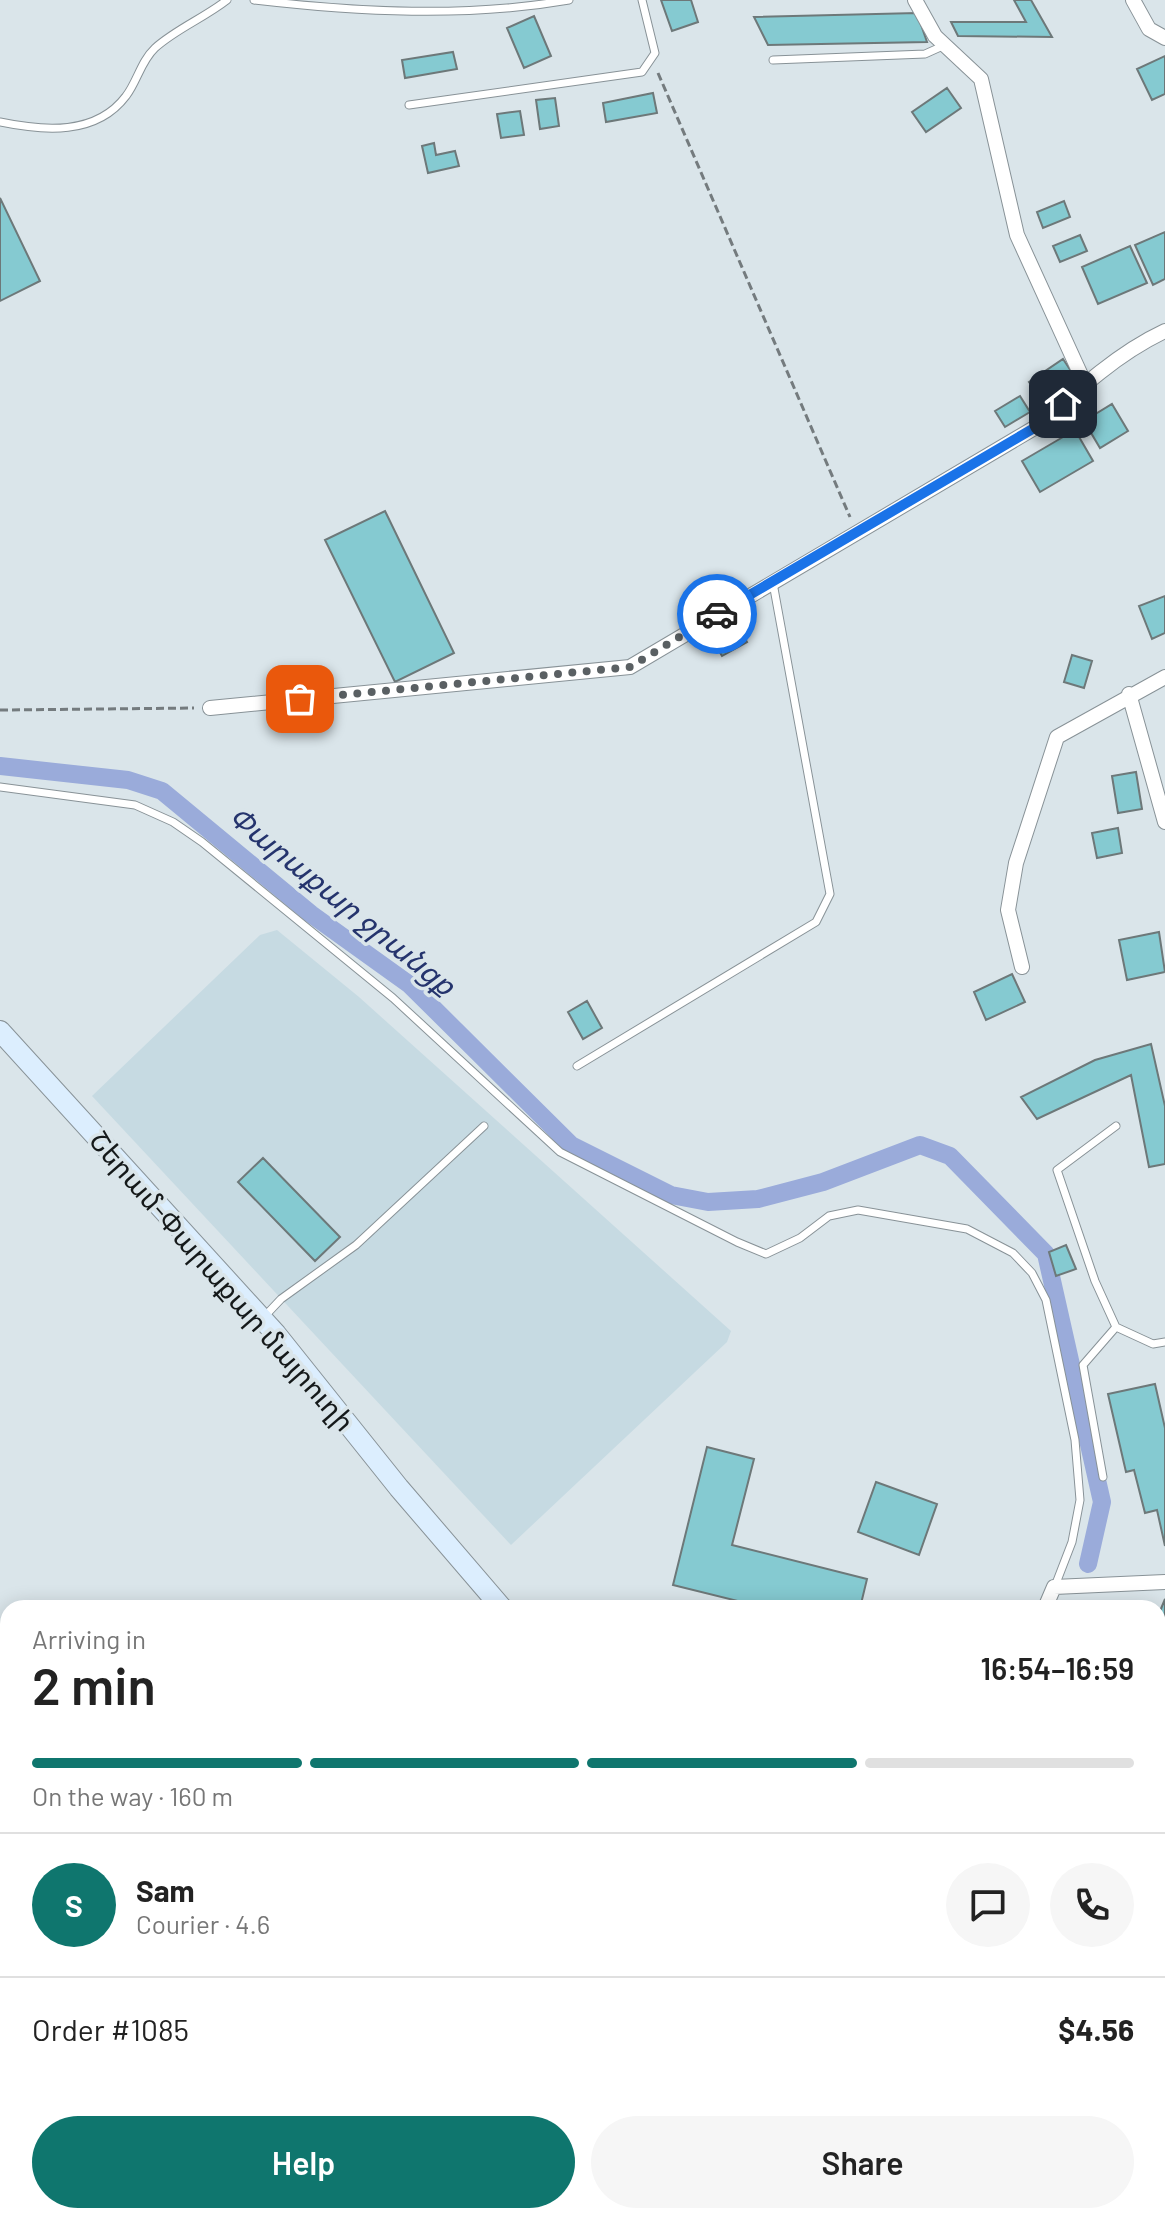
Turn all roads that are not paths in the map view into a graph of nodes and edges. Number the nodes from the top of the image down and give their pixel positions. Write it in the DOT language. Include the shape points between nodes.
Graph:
graph roads {
  1 [pos="227,0"];
  2 [pos="254,0"];
  3 [pos="569,0"];
  4 [pos="642,0"];
  5 [pos="915,0"];
  6 [pos="1133,0"];
  7 [pos="1165,38"];
  8 [pos="945,45"];
  9 [pos="773,60"];
  10 [pos="409,105"];
  11 [pos="0,122"];
  12 [pos="1165,331"];
  13 [pos="1085,384"];
  14 [pos="772,581"];
  15 [pos="1165,677"];
  16 [pos="1129,694"];
  17 [pos="210,708"];
  18 [pos="0,787"];
  19 [pos="1165,822"];
  20 [pos="1022,967"];
  21 [pos="0,1031"];
  22 [pos="577,1066"];
  23 [pos="484,1126"];
  24 [pos="1116,1126"];
  25 [pos="262,1318"];
  26 [pos="1116,1327"];
  27 [pos="1165,1342"];
  28 [pos="1103,1477"];
  29 [pos="1165,1582"];
  30 [pos="1054,1587"];
  31 [pos="495,1600"];
  32 [pos="1048,1600"];
  1 -- 11 [label="lane" via="153,50 126,96 105,117 41,130"];
  2 -- 3 [label="lane" via="324,8 508,11"];
  4 -- 10 [label="lane" via="655,53 642,72"];
  5 -- 8 [label="street"];
  6 -- 7 [label="street" via="1149,29"];
  8 -- 9 [label="lane" via="925,54"];
  8 -- 13 [label="street" via="981,79 1017,235"];
  12 -- 13 [label="street"];
  13 -- 14 [label="street" via="1041,424"];
  14 -- 17 [label="street" via="630,667"];
  14 -- 22 [label="lane" via="830,894 816,922"];
  15 -- 16 [label="street"];
  16 -- 19 [label="street"];
  16 -- 20 [label="street" via="1057,737 1024,836 1008,910"];
  18 -- 30 [label="lane" via="135,805 173,822 393,998 560,1152 737,1242 766,1254 829,1216 858,1210 967,1229 1013,1253 1032,1273 1046,1300 1075,1440 1080,1500 1072,1542"];
  21 -- 25 [label="street, Շերամ-Փարաքար մայրուղի"];
  23 -- 25 [label="lane" via="356,1245"];
  24 -- 26 [label="lane" via="1057,1170"];
  25 -- 31 [label="street, Շերամ-Փարաքար մայրուղի"];
  26 -- 27 [label="lane" via="1153,1344"];
  26 -- 28 [label="lane" via="1083,1365"];
  29 -- 30 [label="street"];
  30 -- 32 [label="street"];
}
